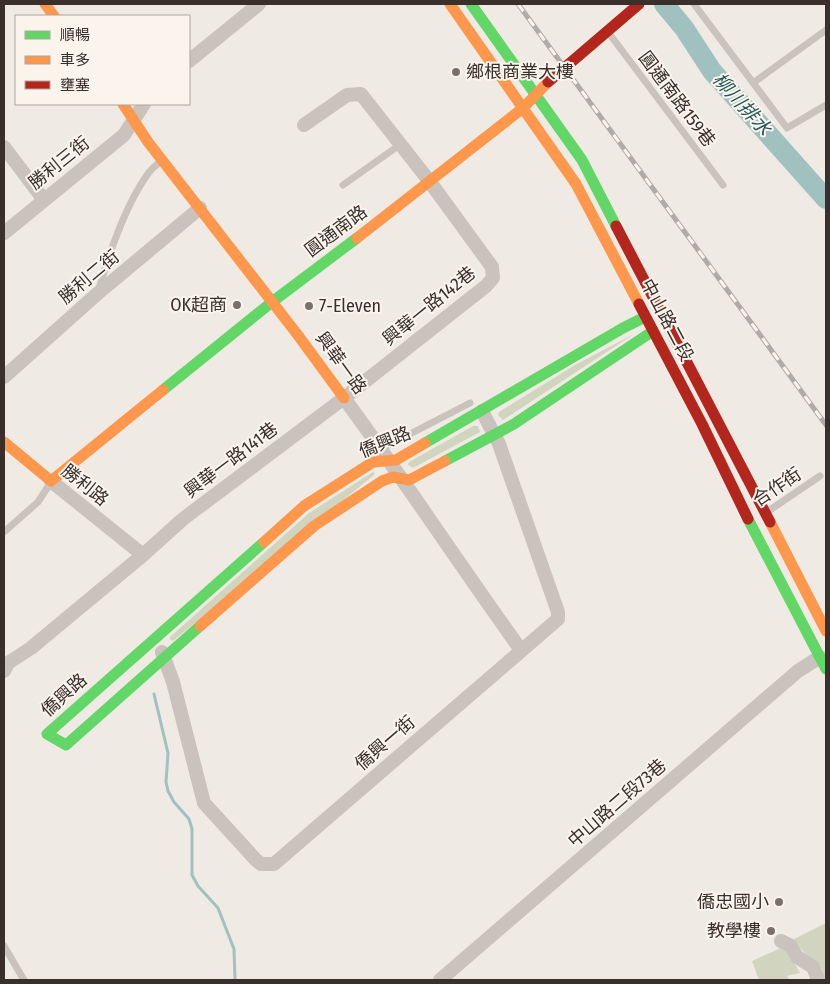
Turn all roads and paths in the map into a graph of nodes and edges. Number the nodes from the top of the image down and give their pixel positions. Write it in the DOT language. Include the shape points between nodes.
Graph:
graph roads {
  1 [pos="45,4"];
  2 [pos="259,4"];
  3 [pos="450,4"];
  4 [pos="471,4"];
  5 [pos="639,4"];
  6 [pos="694,4"];
  7 [pos="53,15"];
  8 [pos="607,30"];
  9 [pos="826,30"];
  10 [pos="190,60"];
  11 [pos="753,83"];
  12 [pos="536,94"];
  13 [pos="124,105"];
  14 [pos="143,105"];
  15 [pos="826,105"];
  16 [pos="523,108"];
  17 [pos="135,120"];
  18 [pos="304,125"];
  19 [pos="401,144"];
  20 [pos="4,147"];
  21 [pos="162,160"];
  22 [pos="430,182"];
  23 [pos="343,185"];
  24 [pos="724,185"];
  25 [pos="44,200"];
  26 [pos="200,208"];
  27 [pos="4,233"];
  28 [pos="97,294"];
  29 [pos="272,302"];
  30 [pos="645,317"];
  31 [pos="653,331"];
  32 [pos="4,377"];
  33 [pos="344,398"];
  34 [pos="470,403"];
  35 [pos="482,411"];
  36 [pos="495,435"];
  37 [pos="4,442"];
  38 [pos="381,449"];
  39 [pos="390,461"];
  40 [pos="820,476"];
  41 [pos="401,478"];
  42 [pos="51,481"];
  43 [pos="765,513"];
  44 [pos="750,523"];
  45 [pos="4,532"];
  46 [pos="143,555"];
  47 [pos="826,632"];
  48 [pos="154,639"];
  49 [pos="521,650"];
  50 [pos="165,657"];
  51 [pos="823,663"];
  52 [pos="5,664"];
  53 [pos="781,941"];
  54 [pos="4,946"];
  55 [pos="24,980"];
  56 [pos="440,980"];
  57 [pos="818,980"];
  1 -- 7 [label="street"];
  2 -- 10 [label="street"];
  3 -- 16 [label="street, 中山路二段"];
  4 -- 12 [label="street, 中山路二段"];
  5 -- 8 [label="street, 圓通南路"];
  6 -- 11 [label="lane"];
  8 -- 12 [label="street, 圓通南路"];
  8 -- 24 [label="lane, 圓通南路159巷"];
  9 -- 11 [label="lane"];
  11 -- 15 [label="lane" via="787,128"];
  12 -- 16 [label="street, 圓通南路"];
  12 -- 43 [label="street, 中山路二段" via="582,160"];
  13 -- 17 [label="street, 興華一路"];
  14 -- 17 [label="street, 勝利三街"];
  16 -- 22 [label="street, 圓通南路"];
  16 -- 30 [label="street, 中山路二段" via="576,184"];
  17 -- 21 [label="street, 興華一路"];
  17 -- 25 [label="street, 勝利三街" via="124,135"];
  18 -- 19 [label="street" via="347,95 361,94"];
  19 -- 22 [label="street"];
  19 -- 23 [label="lane"];
  20 -- 25 [label="street"];
  21 -- 26 [label="street, 興華一路"];
  21 -- 28 [label="lane" via="148,174 127,213"];
  22 -- 29 [label="street, 圓通南路"];
  22 -- 33 [label="street, 興華一路142巷" via="492,267 493,278"];
  25 -- 27 [label="street, 勝利三街"];
  26 -- 28 [label="street, 勝利二街"];
  26 -- 29 [label="street, 興華一路"];
  28 -- 32 [label="street, 勝利二街"];
  29 -- 33 [label="street, 興華一路"];
  29 -- 42 [label="street, 圓通南路"];
  30 -- 31 [label="street, 中山路二段"];
  30 -- 35 [label="street, 僑興路"];
  31 -- 36 [label="street, 僑興路"];
  31 -- 44 [label="street, 中山路二段"];
  33 -- 38 [label="street, 興華一路"];
  33 -- 46 [label="street, 興華一路141巷" via="183,519"];
  34 -- 38 [label="lane"];
  35 -- 36 [label="street, 僑興一街"];
  35 -- 39 [label="street, 僑興路"];
  36 -- 41 [label="street, 僑興路" via="418,476 409,480"];
  36 -- 49 [label="street, 僑興一街" via="558,612 558,618"];
  37 -- 42 [label="street, 勝利路"];
  38 -- 39 [label="street, 興華一路"];
  39 -- 41 [label="street, 興華一路"];
  39 -- 48 [label="street, 僑興路" via="372,462 304,506"];
  40 -- 43 [label="lane, 合作街"];
  41 -- 49 [label="street, 興華一路"];
  41 -- 50 [label="street, 僑興路" via="382,480 319,522"];
  42 -- 45 [label="lane" via="38,502"];
  42 -- 46 [label="street, 勝利路"];
  43 -- 44 [label="lane, 合作街"];
  43 -- 47 [label="street, 中山路二段"];
  44 -- 51 [label="street, 中山路二段"];
  46 -- 52 [label="street, 興華一路141巷" via="31,648"];
  48 -- 50 [label="street, 僑興一街"];
  48 -- 50 [label="street, 僑興路" via="47,734 66,745"];
  49 -- 50 [label="street, 僑興一街" via="274,864 268,865 256,860 204,803"];
  51 -- 56 [label="street, 中山路二段73巷" via="791,678"];
  53 -- 57 [label="street" via="792,946 797,957 813,968"];
  54 -- 55 [label="lane"];
}
